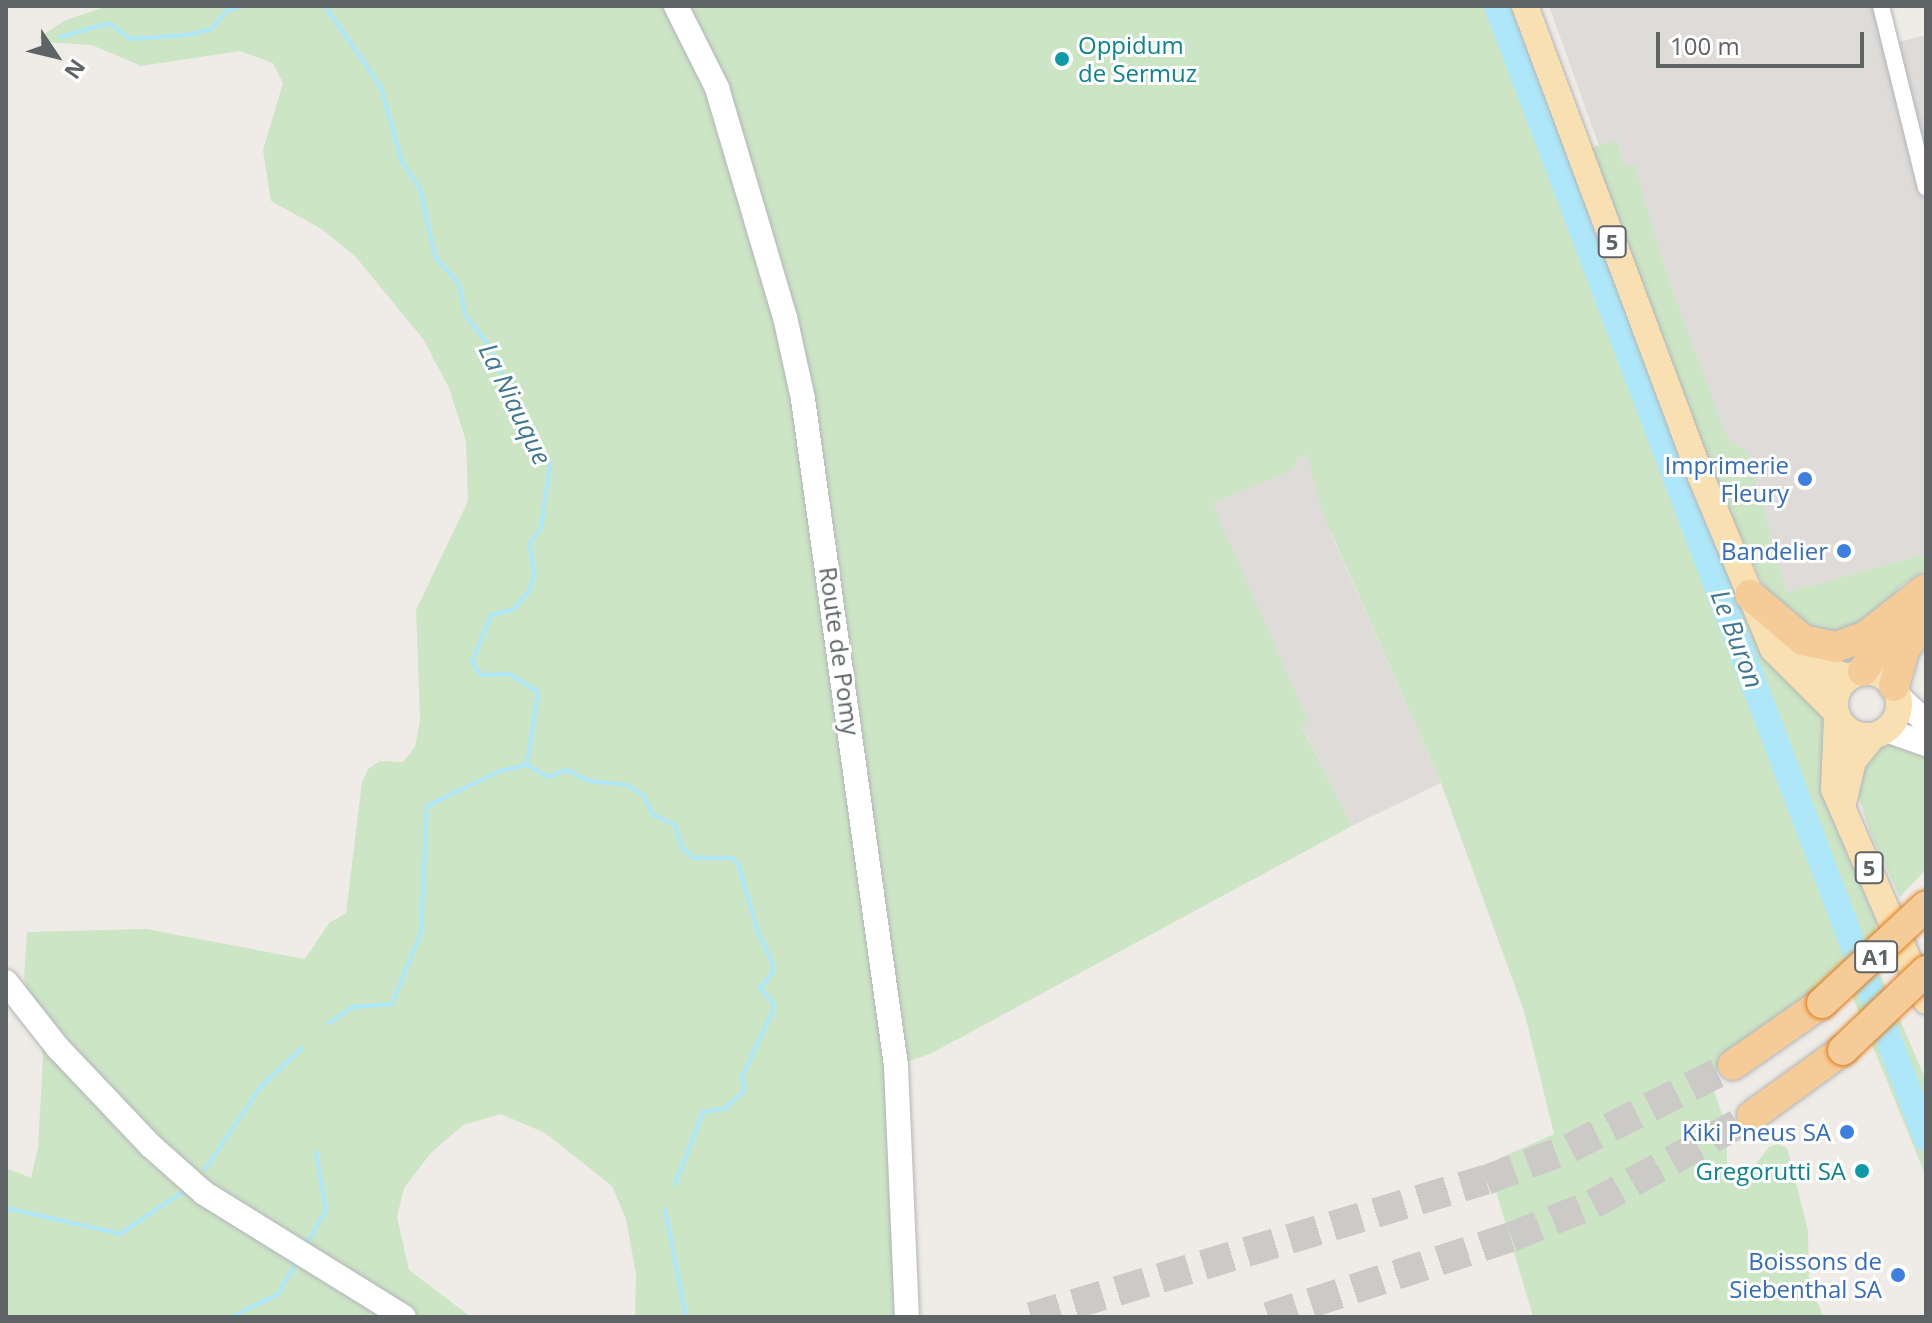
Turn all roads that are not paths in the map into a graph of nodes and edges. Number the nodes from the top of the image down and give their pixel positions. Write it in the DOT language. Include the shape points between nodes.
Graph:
graph roads {
  1 [pos="676,6"];
  2 [pos="1525,6"];
  3 [pos="1881,6"];
  4 [pos="1926,188"];
  5 [pos="1925,601"];
  6 [pos="1756,607"];
  7 [pos="1855,674"];
  8 [pos="1896,692"];
  9 [pos="1836,714"];
  10 [pos="1926,722"];
  11 [pos="1880,733"];
  12 [pos="1926,744"];
  13 [pos="1842,805"];
  14 [pos="1926,906"];
  15 [pos="1926,971"];
  16 [pos="6,982"];
  17 [pos="1926,1001"];
  18 [pos="1733,1065"];
  19 [pos="1752,1116"];
  20 [pos="404,1317"];
  21 [pos="907,1317"];
  1 -- 21 [label="street, Route de Pomy" via="717,88 785,317 803,399 896,1066"];
  2 -- 6 [label="main road, 5" via="1689,448"];
  3 -- 4 [label="street"];
  5 -- 6 [label="highway" via="1866,636 1829,647 1799,637"];
  5 -- 7 [label="highway"];
  5 -- 8 [label="highway" via="1904,650"];
  6 -- 7 [label="main road, 5" via="1805,660"];
  6 -- 9 [label="main road, 5" via="1781,662"];
  7 -- 8 [label="main road" via="1883,675"];
  7 -- 9 [label="main road" via="1836,692"];
  8 -- 10 [label="street"];
  8 -- 11 [label="main road" via="1896,718"];
  9 -- 11 [label="main road" via="1855,734"];
  9 -- 13 [label="main road, 5" via="1832,776"];
  11 -- 12 [label="street"];
  11 -- 13 [label="main road" via="1853,761"];
  13 -- 17 [label="main road, 5"];
  14 -- 18 [label="highway, A1, bridge" via="1822,1003"];
  15 -- 19 [label="highway, A1, bridge" via="1843,1050"];
  16 -- 20 [label="street" via="58,1048 204,1193"];
}
